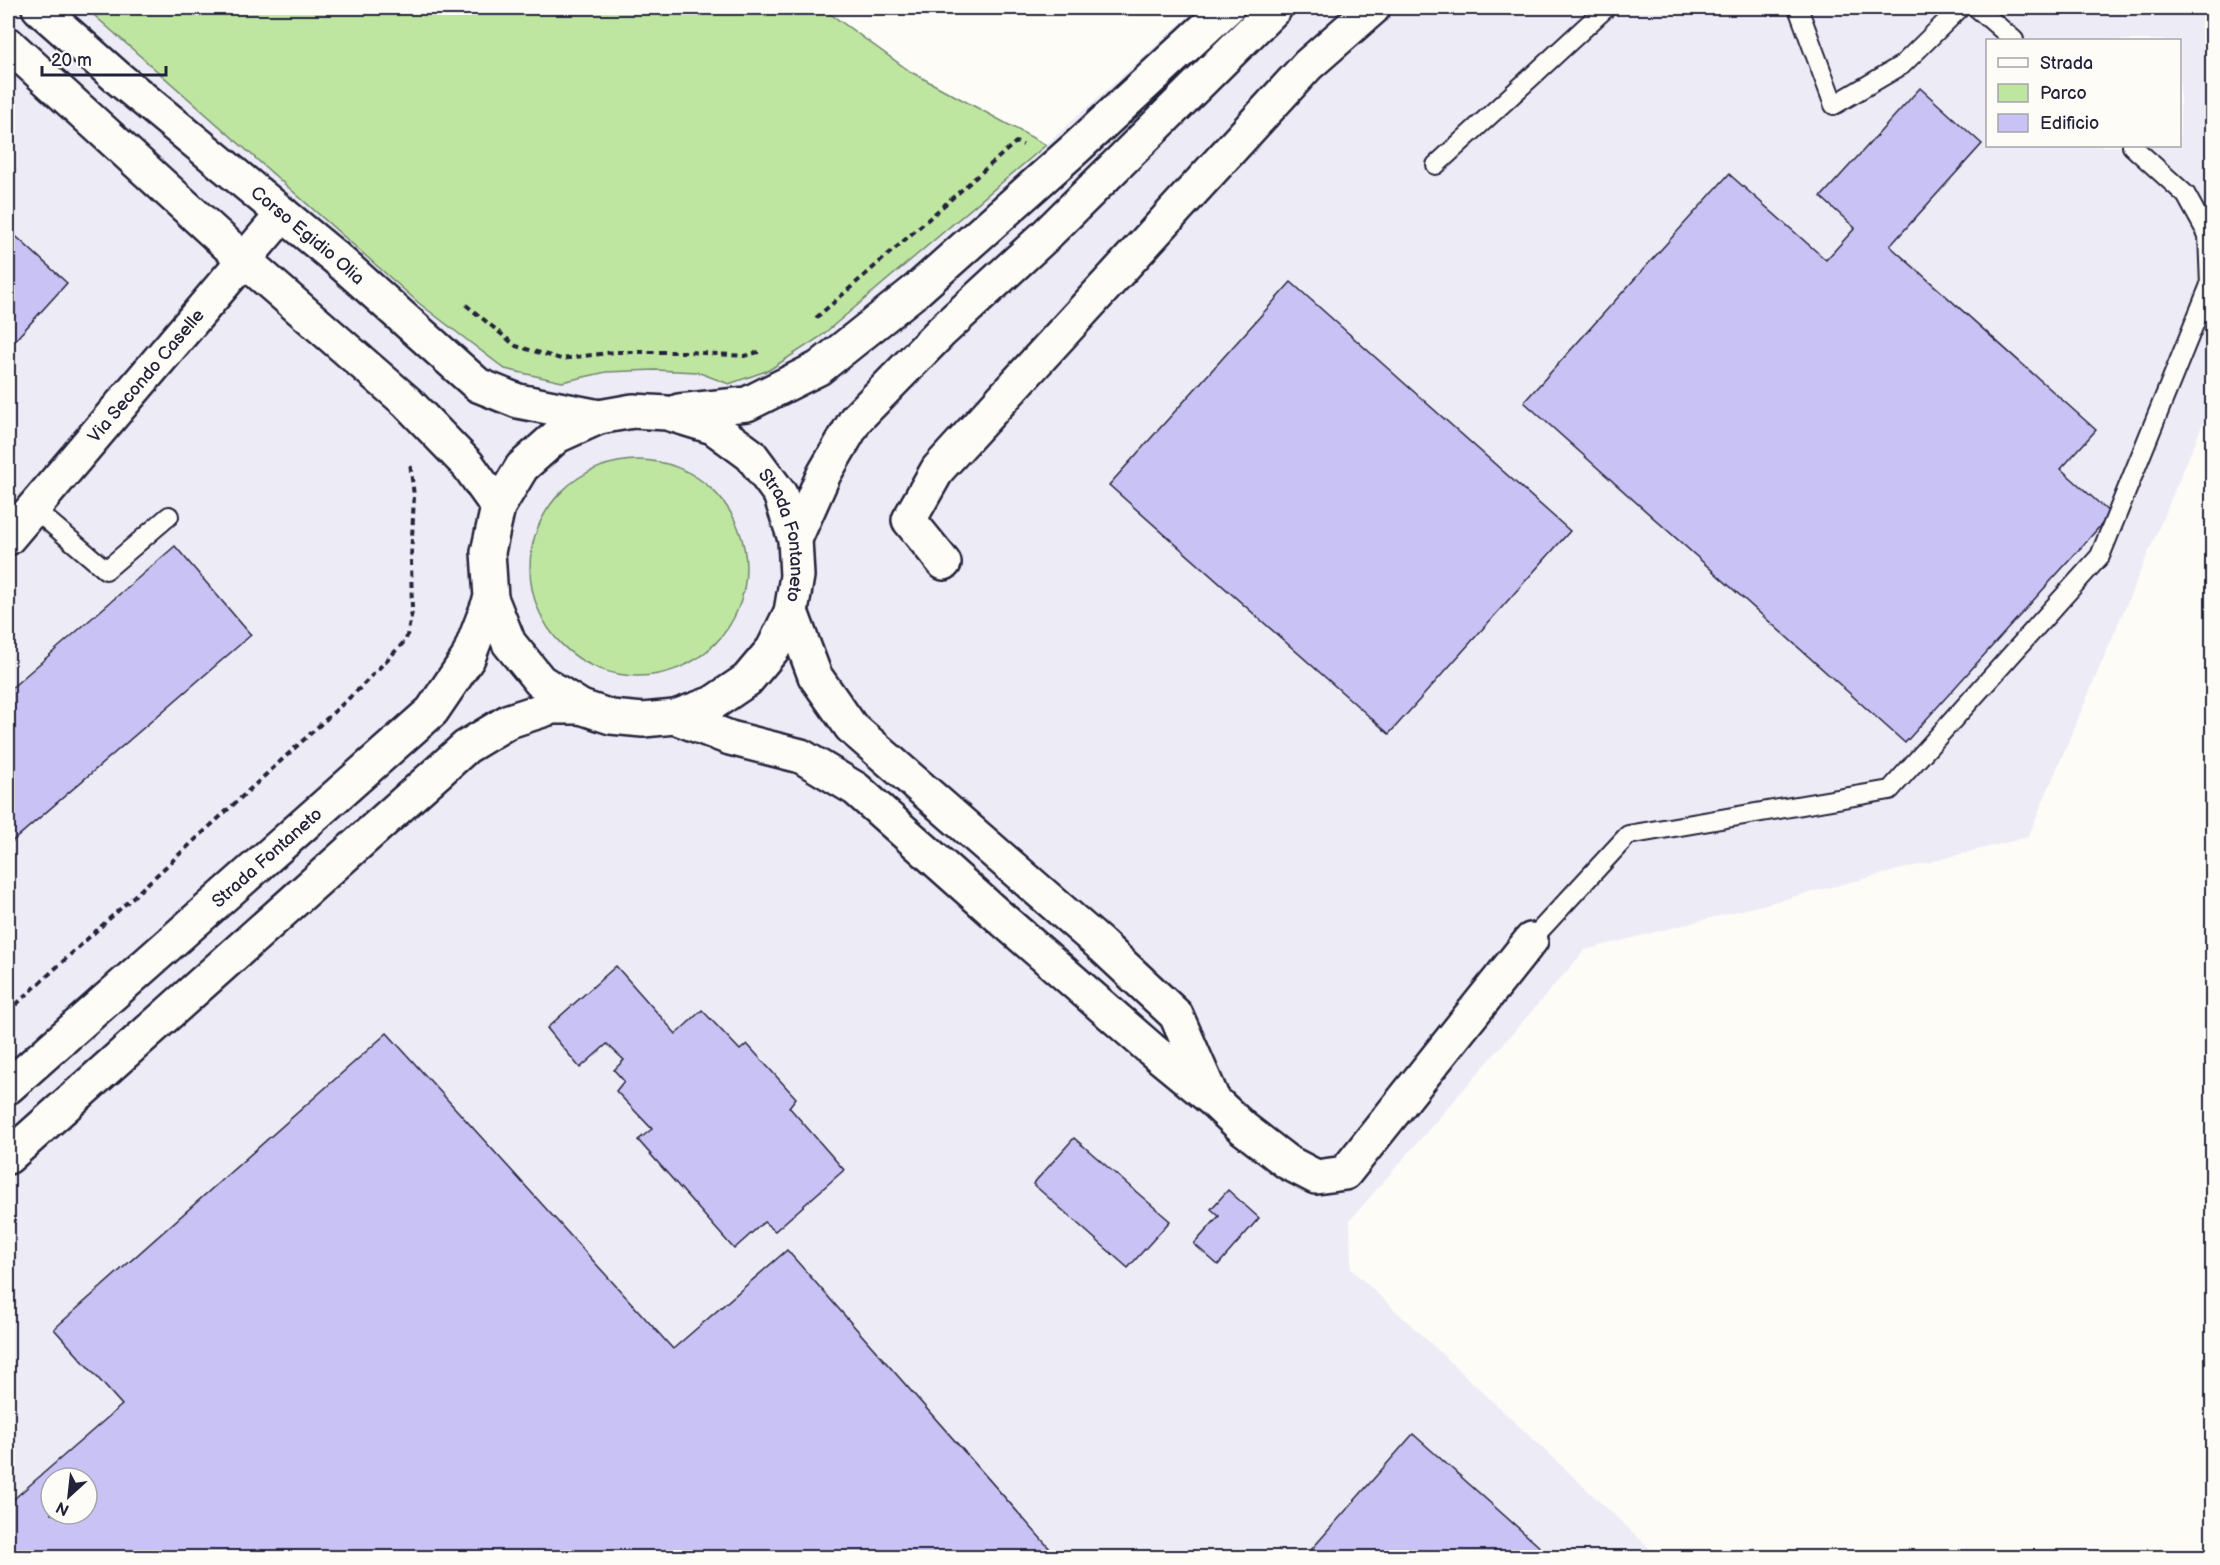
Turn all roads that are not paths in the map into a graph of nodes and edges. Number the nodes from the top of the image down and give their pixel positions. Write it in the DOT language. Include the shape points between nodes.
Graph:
graph roads {
  1 [pos="39,8"];
  2 [pos="1227,8"];
  3 [pos="1275,8"];
  4 [pos="1373,8"];
  5 [pos="1606,8"];
  6 [pos="1798,8"];
  7 [pos="1960,8"];
  8 [pos="1977,8"];
  9 [pos="2013,39"];
  10 [pos="8,44"];
  11 [pos="2133,147"];
  12 [pos="1436,165"];
  13 [pos="283,214"];
  14 [pos="244,260"];
  15 [pos="667,413"];
  16 [pos="599,417"];
  17 [pos="498,507"];
  18 [pos="33,508"];
  19 [pos="169,516"];
  20 [pos="8,538"];
  21 [pos="795,539"];
  22 [pos="944,563"];
  23 [pos="491,598"];
  24 [pos="790,612"];
  25 [pos="581,707"];
  26 [pos="675,717"];
  27 [pos="1531,940"];
  28 [pos="8,1087"];
  29 [pos="1213,1100"];
  30 [pos="8,1156"];
  1 -- 13 [label="street, Corso Egidio Olia"];
  2 -- 15 [label="street" via="918,289 819,368 747,404"];
  3 -- 21 [label="street" via="856,419 824,474"];
  4 -- 22 [label="street" via="1308,65 938,469 909,520"];
  5 -- 12 [label="lane"];
  6 -- 7 [label="lane" via="1834,105 1902,64"];
  8 -- 9 [label="lane"];
  10 -- 14 [label="street"];
  11 -- 27 [label="lane" via="2186,195 2208,235 2210,285 2100,556 1890,790 1628,835"];
  13 -- 14 [label="street, Via Secondo Caselle"];
  13 -- 16 [label="street, Corso Egidio Olia" via="478,386 518,401"];
  14 -- 17 [label="street" via="407,402 468,465"];
  14 -- 18 [label="street, Via Secondo Caselle"];
  15 -- 16 [label="street, Strada Fontaneto" via="633,411"];
  15 -- 21 [label="street, Strada Fontaneto" via="713,427 751,455 780,494"];
  16 -- 17 [label="street, Strada Fontaneto" via="557,436 522,468"];
  17 -- 23 [label="street, Strada Fontaneto" via="488,552"];
  18 -- 19 [label="lane" via="106,570"];
  18 -- 20 [label="street, Via Secondo Caselle"];
  21 -- 24 [label="street, Strada Fontaneto" via="797,576"];
  23 -- 25 [label="street, Strada Fontaneto" via="509,643 540,681"];
  23 -- 28 [label="street, Strada Fontaneto" via="468,658 432,711"];
  24 -- 26 [label="street, Strada Fontaneto" via="773,649 747,680 713,703"];
  24 -- 29 [label="street" via="815,676 852,727 1176,1015"];
  25 -- 26 [label="street, Strada Fontaneto" via="611,717"];
  25 -- 30 [label="street" via="552,707 509,721 466,747"];
  26 -- 29 [label="street" via="730,738 801,756 856,789 1151,1050"];
  27 -- 29 [label="street" via="1345,1173 1316,1177 1287,1162"];
}
